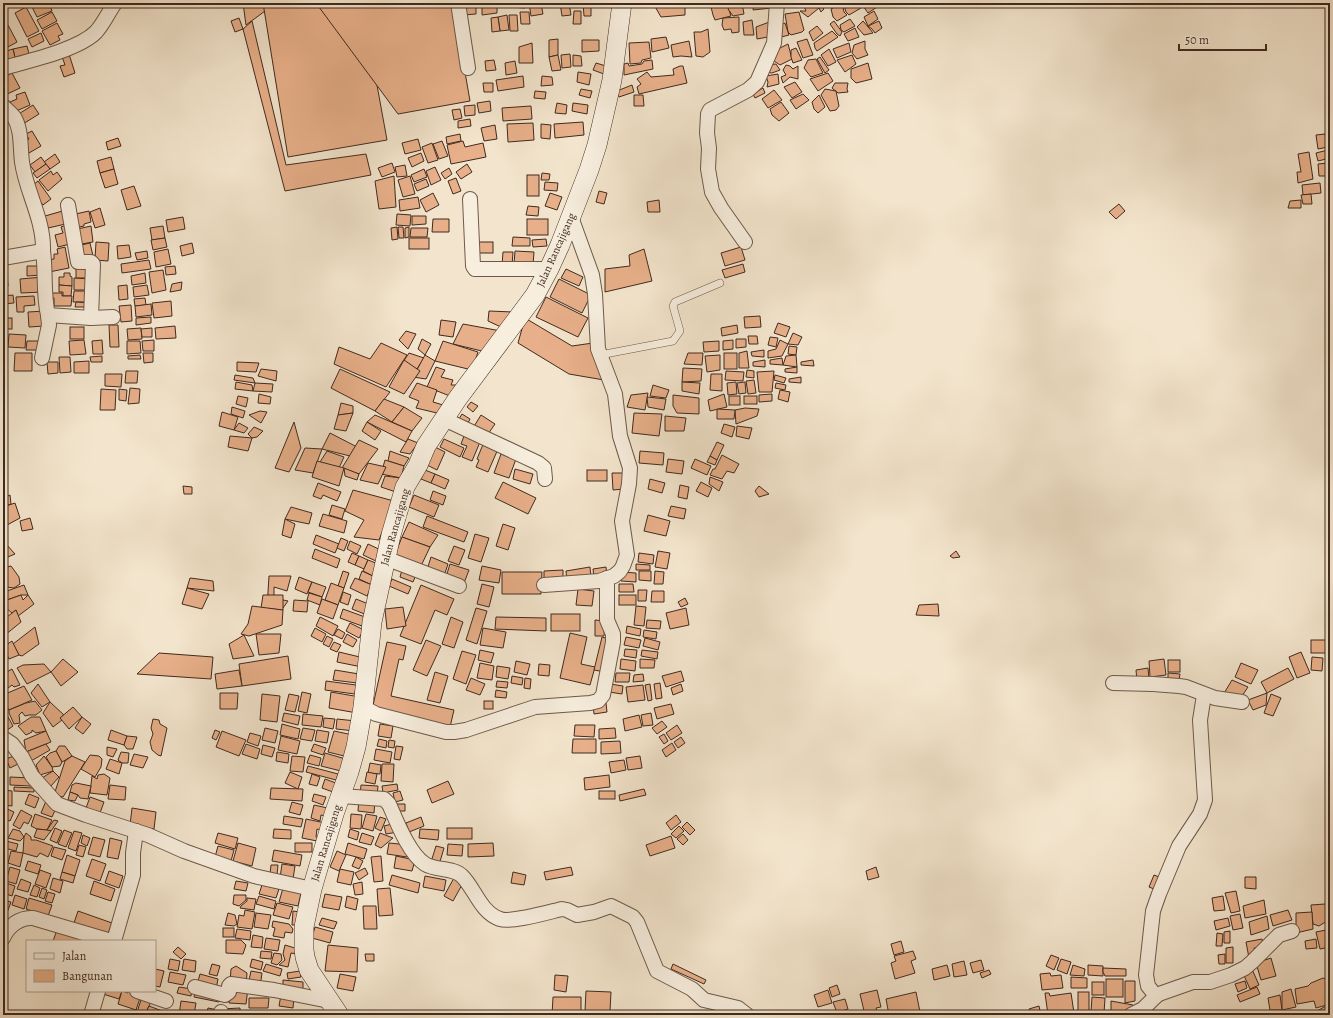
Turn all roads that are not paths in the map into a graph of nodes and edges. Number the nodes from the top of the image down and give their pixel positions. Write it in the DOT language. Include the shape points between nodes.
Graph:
graph roads {
  1 [pos="115,3"];
  2 [pos="458,3"];
  3 [pos="622,3"];
  4 [pos="776,3"];
  5 [pos="3,68"];
  6 [pos="468,68"];
  7 [pos="3,106"];
  8 [pos="470,199"];
  9 [pos="68,205"];
  10 [pos="571,217"];
  11 [pos="745,242"];
  12 [pos="43,251"];
  13 [pos="3,258"];
  14 [pos="549,269"];
  15 [pos="720,283"];
  16 [pos="48,315"];
  17 [pos="113,317"];
  18 [pos="91,318"];
  19 [pos="600,355"];
  20 [pos="42,358"];
  21 [pos="444,419"];
  22 [pos="545,480"];
  23 [pos="385,558"];
  24 [pos="607,578"];
  25 [pos="544,585"];
  26 [pos="459,586"];
  27 [pos="1113,683"];
  28 [pos="1204,695"];
  29 [pos="1242,702"];
  30 [pos="363,708"];
  31 [pos="3,738"];
  32 [pos="341,796"];
  33 [pos="136,831"];
  34 [pos="312,889"];
  35 [pos="1292,930"];
  36 [pos="3,938"];
  37 [pos="108,940"];
  38 [pos="114,940"];
  39 [pos="195,987"];
  40 [pos="98,992"];
  41 [pos="140,992"];
  42 [pos="1156,996"];
  43 [pos="166,1001"];
  44 [pos="334,1008"];
  45 [pos="91,1015"];
  46 [pos="747,1015"];
  47 [pos="1131,1015"];
  1 -- 5 [label="street" via="103,23 91,36 55,52"];
  2 -- 6 [label="street"];
  3 -- 10 [label="main road, Jalan Rancajigang" via="617,50 606,108 593,158"];
  4 -- 11 [label="street" via="774,43 757,82 748,90 710,110 708,114 708,169 712,192"];
  7 -- 12 [label="street" via="14,117 20,133 22,162 39,218"];
  8 -- 14 [label="street" via="474,268"];
  9 -- 18 [label="street" via="78,262 93,264"];
  10 -- 14 [label="main road, Jalan Rancajigang"];
  10 -- 19 [label="street" via="593,280"];
  12 -- 13 [label="street"];
  12 -- 16 [label="street"];
  14 -- 21 [label="main road, Jalan Rancajigang" via="535,296"];
  15 -- 19 [label="lane" via="675,302 673,306 680,331 673,341"];
  16 -- 18 [label="street"];
  16 -- 20 [label="street" via="49,325"];
  17 -- 18 [label="street"];
  19 -- 24 [label="street" via="615,394 620,436 630,468 622,521 627,555 620,571"];
  21 -- 22 [label="street" via="538,463 544,468"];
  21 -- 23 [label="main road, Jalan Rancajigang" via="426,446 405,487"];
  23 -- 26 [label="street"];
  23 -- 30 [label="main road, Jalan Rancajigang" via="372,622"];
  24 -- 25 [label="street" via="599,581"];
  24 -- 30 [label="street" via="607,620 613,642 603,695 598,701 535,707 454,732 376,714"];
  27 -- 28 [label="street" via="1179,686"];
  28 -- 29 [label="street"];
  28 -- 42 [label="street" via="1200,720 1204,800 1200,814 1179,846 1153,911 1146,975 1148,986"];
  30 -- 32 [label="main road, Jalan Rancajigang" via="356,747"];
  31 -- 33 [label="street" via="22,756 32,776 57,804"];
  32 -- 34 [label="main road, Jalan Rancajigang"];
  32 -- 46 [label="street" via="384,798 411,849 424,864 461,875 484,906 499,919 510,920 562,909 577,915 614,907 633,917 637,922 657,971 692,989 704,1000 738,1008"];
  33 -- 34 [label="street" via="254,876"];
  33 -- 38 [label="street" via="133,875"];
  34 -- 44 [label="main road, Jalan Rancajigang" via="304,927 305,957 310,970"];
  35 -- 42 [label="street" via="1279,935 1252,962 1238,971 1210,982 1193,982"];
  36 -- 37 [label="street" via="14,923 33,918"];
  39 -- 44 [label="street" via="225,995 229,992 231,984 274,990"];
  40 -- 45 [label="street"];
  41 -- 43 [label="street"];
  42 -- 47 [label="street" via="1146,1007"];
}
